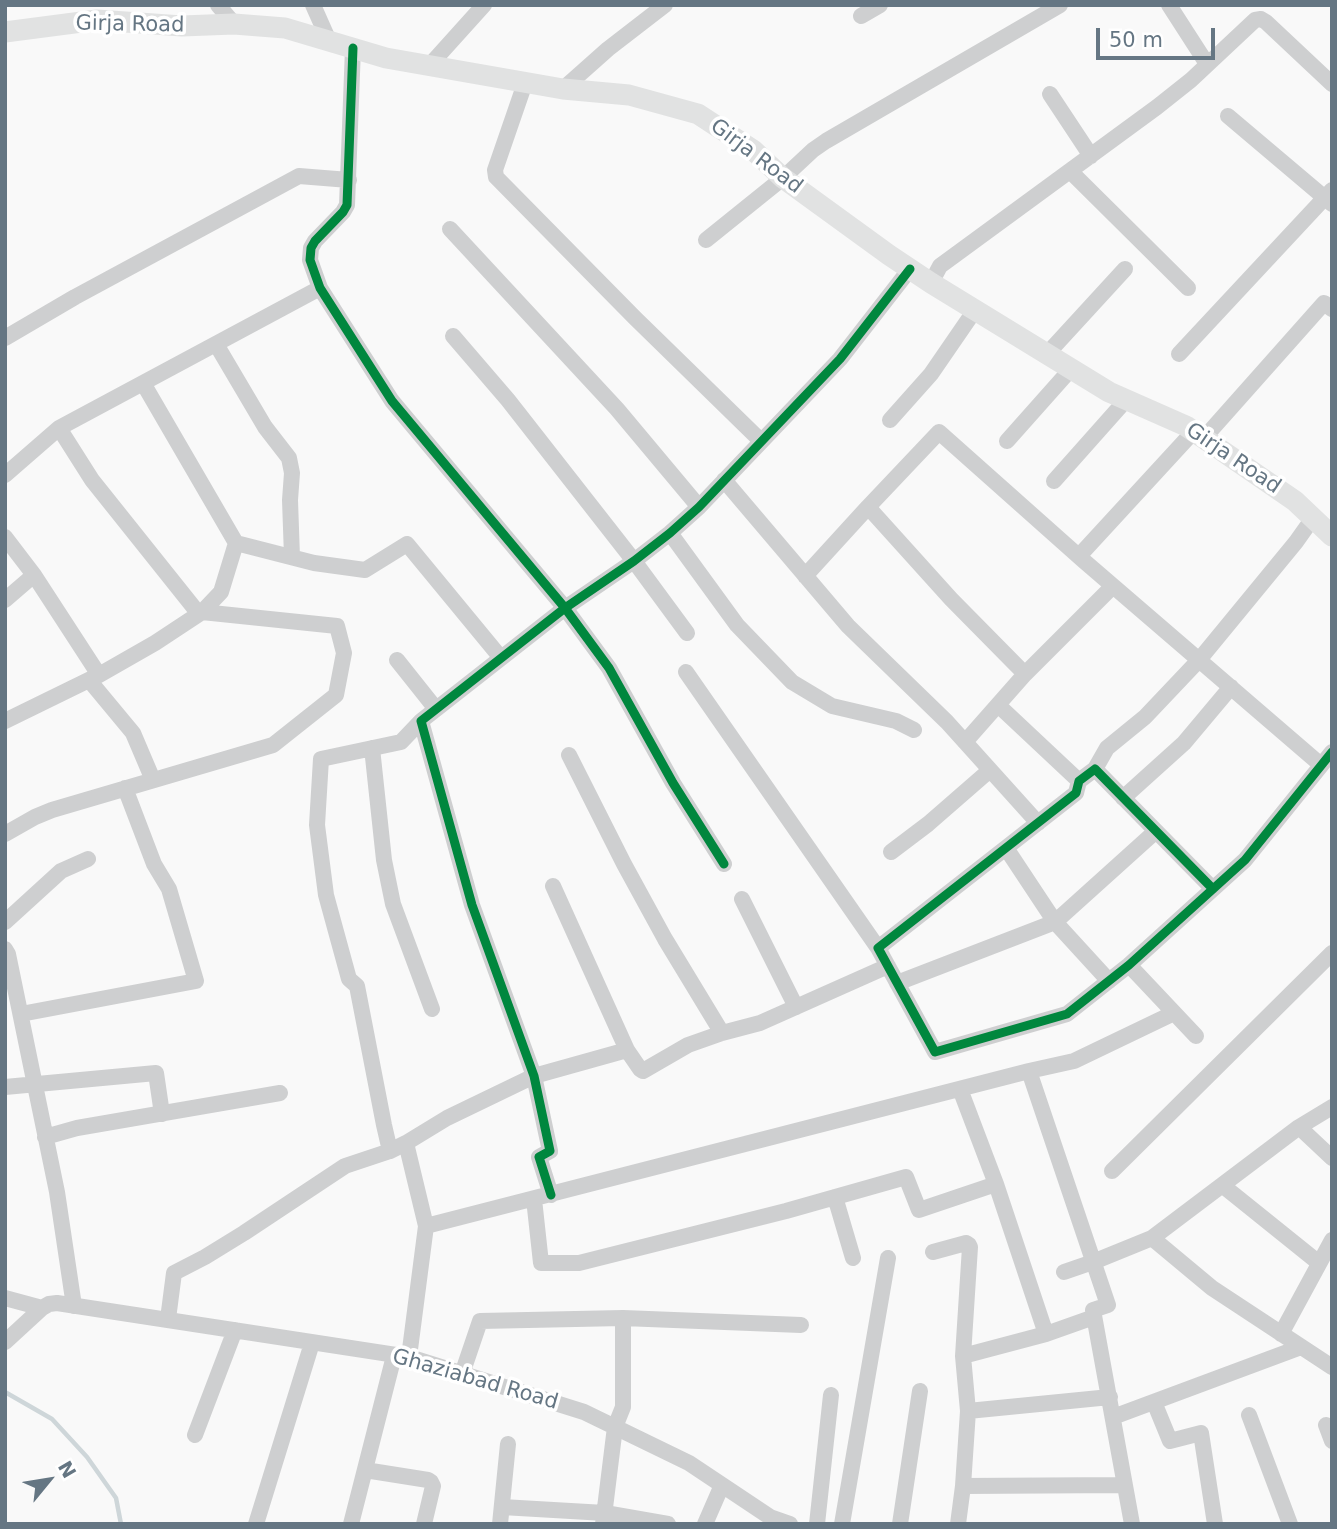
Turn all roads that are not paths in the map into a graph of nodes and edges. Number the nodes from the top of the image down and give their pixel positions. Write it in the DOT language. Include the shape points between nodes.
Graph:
graph roads {
  1 [pos="218,5"];
  2 [pos="313,5"];
  3 [pos="484,5"];
  4 [pos="665,5"];
  5 [pos="880,5"];
  6 [pos="1060,5"];
  7 [pos="1169,5"];
  8 [pos="861,16"];
  9 [pos="234,24"];
  10 [pos="5,32"];
  11 [pos="329,41"];
  12 [pos="353,48"];
  13 [pos="1207,64"];
  14 [pos="429,66"];
  15 [pos="525,83"];
  16 [pos="1332,84"];
  17 [pos="563,89"];
  18 [pos="1050,94"];
  19 [pos="1228,116"];
  20 [pos="1091,156"];
  21 [pos="1070,171"];
  22 [pos="783,178"];
  23 [pos="349,180"];
  24 [pos="1330,197"];
  25 [pos="450,229"];
  26 [pos="706,240"];
  27 [pos="910,269"];
  28 [pos="1125,269"];
  29 [pos="931,283"];
  30 [pos="320,288"];
  31 [pos="1188,288"];
  32 [pos="1332,309"];
  33 [pos="975,310"];
  34 [pos="453,336"];
  35 [pos="5,338"];
  36 [pos="216,344"];
  37 [pos="1047,354"];
  38 [pos="1179,354"];
  39 [pos="1071,369"];
  40 [pos="143,383"];
  41 [pos="1126,400"];
  42 [pos="890,420"];
  43 [pos="59,428"];
  44 [pos="1199,435"];
  45 [pos="761,441"];
  46 [pos="1007,441"];
  47 [pos="5,475"];
  48 [pos="724,480"];
  49 [pos="1054,481"];
  50 [pos="699,507"];
  51 [pos="868,508"];
  52 [pos="1313,518"];
  53 [pos="670,533"];
  54 [pos="1332,536"];
  55 [pos="5,537"];
  56 [pos="236,543"];
  57 [pos="1079,556"];
  58 [pos="292,557"];
  59 [pos="634,561"];
  60 [pos="34,575"];
  61 [pos="805,576"];
  62 [pos="1113,586"];
  63 [pos="5,600"];
  64 [pos="565,608"];
  65 [pos="200,613"];
  66 [pos="687,633"];
  67 [pos="500,659"];
  68 [pos="397,660"];
  69 [pos="1199,660"];
  70 [pos="687,673"];
  71 [pos="1026,674"];
  72 [pos="94,678"];
  73 [pos="1231,687"];
  74 [pos="998,705"];
  75 [pos="436,709"];
  76 [pos="5,721"];
  77 [pos="421,721"];
  78 [pos="914,730"];
  79 [pos="965,742"];
  80 [pos="372,748"];
  81 [pos="1332,752"];
  82 [pos="569,755"];
  83 [pos="1321,765"];
  84 [pos="1095,768"];
  85 [pos="990,770"];
  86 [pos="153,780"];
  87 [pos="1079,781"];
  88 [pos="125,788"];
  89 [pos="1123,798"];
  90 [pos="1038,823"];
  91 [pos="1156,831"];
  92 [pos="5,834"];
  93 [pos="1006,848"];
  94 [pos="891,852"];
  95 [pos="88,859"];
  96 [pos="724,864"];
  97 [pos="552,886"];
  98 [pos="1213,889"];
  99 [pos="742,899"];
  100 [pos="5,922"];
  101 [pos="1055,922"];
  102 [pos="878,948"];
  103 [pos="5,949"];
  104 [pos="1332,953"];
  105 [pos="1129,965"];
  106 [pos="888,966"];
  107 [pos="1109,981"];
  108 [pos="897,983"];
  109 [pos="796,1007"];
  110 [pos="432,1009"];
  111 [pos="1174,1013"];
  112 [pos="20,1014"];
  113 [pos="722,1033"];
  114 [pos="1196,1036"];
  115 [pos="627,1050"];
  116 [pos="1029,1071"];
  117 [pos="534,1076"];
  118 [pos="34,1083"];
  119 [pos="5,1087"];
  120 [pos="960,1089"];
  121 [pos="280,1093"];
  122 [pos="1332,1107"];
  123 [pos="162,1114"];
  124 [pos="1299,1128"];
  125 [pos="45,1138"];
  126 [pos="406,1143"];
  127 [pos="390,1151"];
  128 [pos="1332,1158"];
  129 [pos="1112,1171"];
  130 [pos="996,1184"];
  131 [pos="1222,1185"];
  132 [pos="551,1195"];
  133 [pos="835,1198"];
  134 [pos="534,1199"];
  135 [pos="426,1226"];
  136 [pos="1153,1238"];
  137 [pos="1332,1240"];
  138 [pos="933,1252"];
  139 [pos="853,1258"];
  140 [pos="888,1258"];
  141 [pos="1093,1262"];
  142 [pos="1319,1263"];
  143 [pos="1064,1272"];
  144 [pos="5,1298"];
  145 [pos="46,1306"];
  146 [pos="75,1306"];
  147 [pos="1094,1317"];
  148 [pos="623,1318"];
  149 [pos="168,1320"];
  150 [pos="801,1325"];
  151 [pos="235,1330"];
  152 [pos="1046,1334"];
  153 [pos="1282,1334"];
  154 [pos="5,1342"];
  155 [pos="312,1343"];
  156 [pos="1301,1347"];
  157 [pos="963,1356"];
  158 [pos="402,1357"];
  159 [pos="1332,1367"];
  160 [pos="462,1374"];
  161 [pos="920,1391"];
  162 [pos="831,1395"];
  163 [pos="1110,1397"];
  164 [pos="1154,1402"];
  165 [pos="968,1411"];
  166 [pos="1249,1415"];
  167 [pos="1113,1417"];
  168 [pos="1325,1425"];
  169 [pos="615,1427"];
  170 [pos="195,1435"];
  171 [pos="1332,1441"];
  172 [pos="508,1444"];
  173 [pos="365,1470"];
  174 [pos="722,1485"];
  175 [pos="1125,1485"];
  176 [pos="962,1486"];
  177 [pos="501,1516"];
  178 [pos="604,1518"];
  179 [pos="256,1524"];
  180 [pos="351,1524"];
  181 [pos="424,1524"];
  182 [pos="668,1524"];
  183 [pos="705,1524"];
  184 [pos="790,1524"];
  185 [pos="817,1524"];
  186 [pos="842,1524"];
  187 [pos="900,1524"];
  188 [pos="958,1524"];
  189 [pos="1132,1524"];
  190 [pos="1215,1524"];
  191 [pos="1290,1524"];
  1 -- 9 [label="street"];
  2 -- 11 [label="street"];
  3 -- 14 [label="street"];
  4 -- 17 [label="street"];
  5 -- 8 [label="street"];
  6 -- 22 [label="street" via="826,141"];
  7 -- 13 [label="street"];
  9 -- 10 [label="main road, Girja Road" via="182,26 97,20"];
  9 -- 11 [label="main road, Girja Road" via="285,28"];
  11 -- 12 [label="main road, Girja Road"];
  12 -- 14 [label="main road, Girja Road"];
  12 -- 23 [label="street"];
  13 -- 16 [label="street" via="1261,19"];
  13 -- 20 [label="street"];
  14 -- 15 [label="main road, Girja Road"];
  15 -- 17 [label="main road, Girja Road"];
  15 -- 45 [label="street" via="496,177"];
  17 -- 22 [label="main road, Girja Road" via="629,95 698,114 753,150"];
  18 -- 20 [label="street"];
  19 -- 24 [label="street"];
  20 -- 21 [label="street"];
  21 -- 29 [label="street" via="940,266"];
  21 -- 31 [label="street"];
  22 -- 26 [label="street"];
  22 -- 27 [label="main road, Girja Road"];
  23 -- 30 [label="street" via="347,205 311,248 310,260"];
  23 -- 35 [label="street" via="299,176"];
  24 -- 38 [label="street"];
  25 -- 50 [label="street" via="617,409"];
  27 -- 29 [label="main road, Girja Road"];
  27 -- 45 [label="street" via="840,359"];
  28 -- 37 [label="street"];
  29 -- 33 [label="main road, Girja Road"];
  30 -- 36 [label="street"];
  30 -- 64 [label="street" via="392,401"];
  32 -- 44 [label="street" via="1324,303"];
  33 -- 37 [label="main road, Girja Road"];
  33 -- 42 [label="street" via="931,374"];
  34 -- 59 [label="street"];
  36 -- 40 [label="street"];
  36 -- 58 [label="street" via="264,427 289,458"];
  37 -- 39 [label="main road, Girja Road"];
  39 -- 41 [label="main road, Girja Road"];
  39 -- 46 [label="street"];
  40 -- 43 [label="street"];
  40 -- 56 [label="street"];
  41 -- 44 [label="main road, Girja Road"];
  41 -- 49 [label="street"];
  43 -- 47 [label="street"];
  43 -- 65 [label="street" via="92,480"];
  44 -- 52 [label="main road, Girja Road"];
  44 -- 57 [label="street"];
  45 -- 48 [label="street"];
  48 -- 50 [label="street"];
  48 -- 61 [label="street"];
  50 -- 53 [label="street"];
  51 -- 57 [label="street" via="939,432"];
  51 -- 61 [label="street"];
  51 -- 71 [label="street"];
  52 -- 54 [label="main road, Girja Road"];
  52 -- 69 [label="street"];
  53 -- 59 [label="street"];
  53 -- 78 [label="street" via="737,625 792,682 832,706 896,721"];
  55 -- 60 [label="street"];
  56 -- 58 [label="street"];
  56 -- 65 [label="street" via="221,592"];
  57 -- 62 [label="street"];
  58 -- 67 [label="street" via="365,570 407,544"];
  59 -- 64 [label="street"];
  59 -- 66 [label="street"];
  60 -- 63 [label="street"];
  60 -- 72 [label="street"];
  61 -- 79 [label="street" via="848,626"];
  62 -- 69 [label="street"];
  62 -- 71 [label="street"];
  64 -- 67 [label="street"];
  64 -- 96 [label="street" via="609,668"];
  65 -- 72 [label="street"];
  65 -- 86 [label="street" via="337,625 344,653 336,695 273,745"];
  67 -- 75 [label="street"];
  68 -- 75 [label="street"];
  69 -- 73 [label="street"];
  69 -- 84 [label="street" via="1145,717 1107,748"];
  70 -- 102 [label="street"];
  71 -- 74 [label="street"];
  72 -- 76 [label="street"];
  72 -- 86 [label="street" via="134,733"];
  73 -- 83 [label="street"];
  73 -- 89 [label="street" via="1184,743"];
  74 -- 79 [label="street"];
  74 -- 87 [label="street"];
  75 -- 77 [label="street"];
  77 -- 80 [label="street" via="401,742"];
  77 -- 117 [label="street" via="472,905"];
  79 -- 85 [label="street"];
  80 -- 110 [label="street" via="393,904"];
  80 -- 127 [label="street" via="321,760 317,825 326,895 349,979 357,986"];
  81 -- 83 [label="street"];
  82 -- 113 [label="street" via="665,939"];
  83 -- 98 [label="street" via="1245,860"];
  84 -- 87 [label="street"];
  84 -- 89 [label="street"];
  85 -- 90 [label="street"];
  85 -- 94 [label="street"];
  86 -- 88 [label="street"];
  87 -- 90 [label="street" via="1076,793"];
  88 -- 92 [label="street" via="52,810"];
  88 -- 112 [label="street" via="154,864 169,889 196,981"];
  89 -- 91 [label="street"];
  90 -- 93 [label="street"];
  91 -- 98 [label="street"];
  91 -- 101 [label="street"];
  93 -- 101 [label="street"];
  93 -- 102 [label="street"];
  95 -- 100 [label="street" via="61,871"];
  97 -- 115 [label="street"];
  98 -- 105 [label="street"];
  99 -- 109 [label="street"];
  101 -- 107 [label="street"];
  101 -- 108 [label="street"];
  102 -- 106 [label="street"];
  103 -- 112 [label="street"];
  104 -- 129 [label="street"];
  105 -- 107 [label="street"];
  105 -- 111 [label="street"];
  106 -- 108 [label="street"];
  106 -- 109 [label="street"];
  107 -- 108 [label="street" via="1067,1014 935,1052"];
  109 -- 113 [label="street"];
  111 -- 114 [label="street"];
  111 -- 116 [label="street" via="1074,1061"];
  112 -- 118 [label="street"];
  113 -- 115 [label="street" via="688,1045 643,1070"];
  115 -- 117 [label="street"];
  116 -- 120 [label="street"];
  116 -- 141 [label="street"];
  117 -- 126 [label="street"];
  117 -- 132 [label="street" via="550,1151 538,1157"];
  118 -- 119 [label="street"];
  118 -- 123 [label="street" via="156,1073"];
  118 -- 125 [label="street"];
  120 -- 130 [label="street"];
  120 -- 132 [label="street"];
  121 -- 123 [label="street"];
  122 -- 124 [label="street"];
  123 -- 125 [label="street"];
  124 -- 128 [label="street"];
  124 -- 131 [label="street"];
  125 -- 146 [label="street"];
  126 -- 127 [label="street"];
  126 -- 135 [label="street"];
  127 -- 149 [label="street" via="345,1166 174,1273"];
  130 -- 133 [label="street" via="919,1210 906,1177"];
  130 -- 152 [label="street"];
  131 -- 136 [label="street"];
  131 -- 142 [label="street"];
  132 -- 134 [label="street"];
  133 -- 134 [label="street" via="579,1263 541,1263"];
  133 -- 139 [label="street"];
  134 -- 135 [label="street"];
  135 -- 158 [label="street"];
  136 -- 141 [label="street"];
  136 -- 153 [label="street" via="1212,1288"];
  137 -- 142 [label="street"];
  138 -- 157 [label="street" via="966,1244 970,1247"];
  140 -- 186 [label="street"];
  141 -- 143 [label="street"];
  141 -- 147 [label="street" via="1108,1305 1093,1310"];
  142 -- 153 [label="street"];
  144 -- 145 [label="street, Ghaziabad Road"];
  145 -- 146 [label="street, Ghaziabad Road"];
  145 -- 154 [label="street"];
  146 -- 149 [label="street, Ghaziabad Road"];
  147 -- 152 [label="street"];
  147 -- 163 [label="street"];
  148 -- 150 [label="street"];
  148 -- 160 [label="street" via="480,1321"];
  148 -- 169 [label="street" via="623,1407"];
  149 -- 151 [label="street, Ghaziabad Road"];
  151 -- 155 [label="street, Ghaziabad Road"];
  151 -- 170 [label="street"];
  152 -- 157 [label="street"];
  153 -- 156 [label="street"];
  155 -- 158 [label="street, Ghaziabad Road"];
  155 -- 179 [label="street"];
  156 -- 159 [label="street"];
  156 -- 164 [label="street"];
  157 -- 165 [label="street"];
  158 -- 160 [label="street, Ghaziabad Road"];
  158 -- 173 [label="street"];
  160 -- 169 [label="street, Ghaziabad Road" via="584,1412"];
  161 -- 187 [label="street"];
  162 -- 185 [label="street"];
  163 -- 165 [label="street"];
  163 -- 167 [label="street"];
  164 -- 167 [label="street"];
  164 -- 190 [label="street" via="1170,1441 1201,1433"];
  165 -- 176 [label="street"];
  166 -- 191 [label="street"];
  167 -- 175 [label="street"];
  168 -- 171 [label="street"];
  169 -- 174 [label="street, Ghaziabad Road" via="689,1463"];
  169 -- 178 [label="street"];
  172 -- 177 [label="street"];
  173 -- 180 [label="street"];
  173 -- 181 [label="street" via="431,1482"];
  174 -- 183 [label="street"];
  174 -- 184 [label="street, Ghaziabad Road" via="770,1517"];
  175 -- 176 [label="street"];
  175 -- 189 [label="street"];
  176 -- 188 [label="street"];
  177 -- 178 [label="street"];
  178 -- 182 [label="street"];
}
